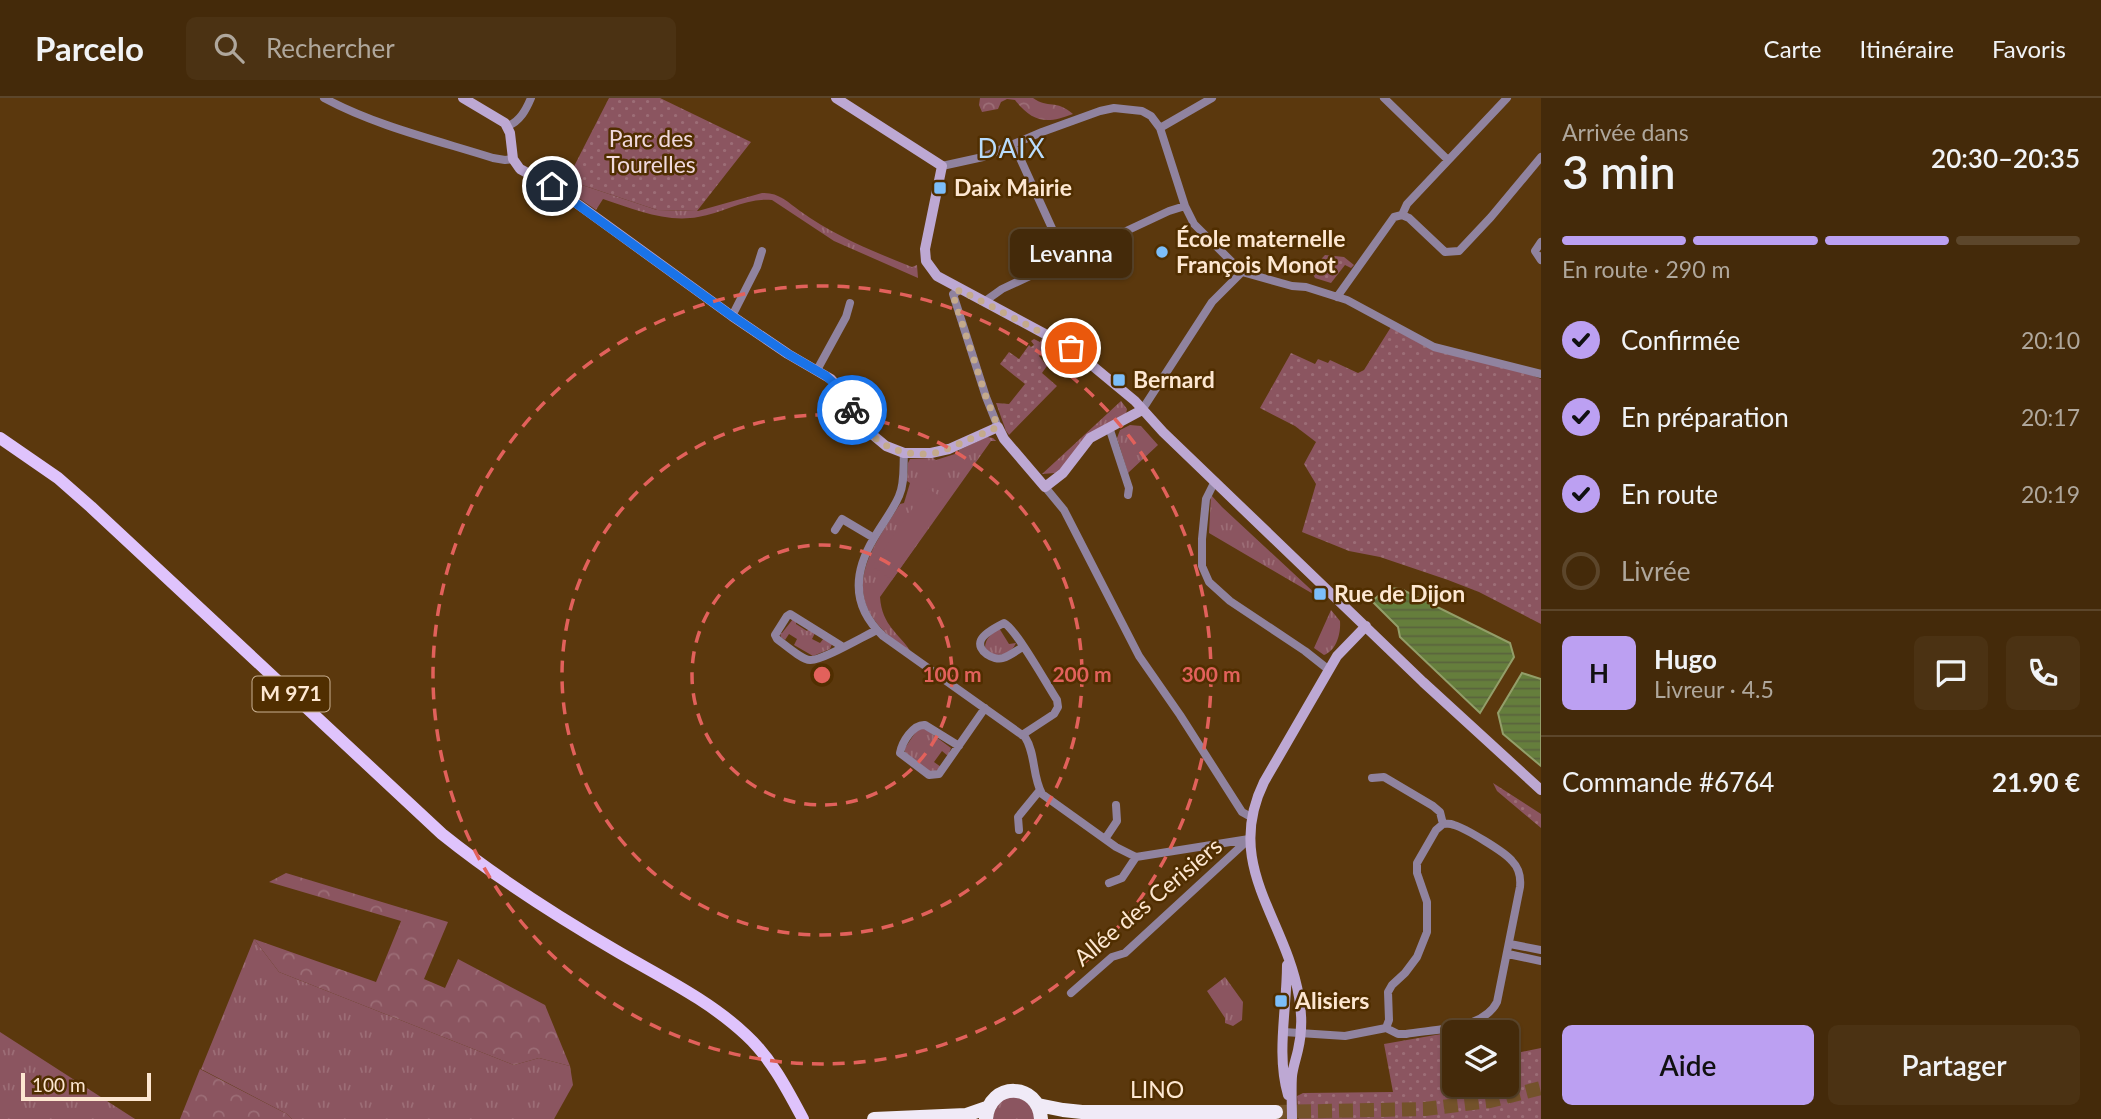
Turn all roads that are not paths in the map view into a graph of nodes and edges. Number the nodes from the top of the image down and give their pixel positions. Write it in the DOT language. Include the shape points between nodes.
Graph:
graph roads {
  1 [pos="324,98"];
  2 [pos="463,98"];
  3 [pos="531,98"];
  4 [pos="836,98"];
  5 [pos="1212,98"];
  6 [pos="1384,98"];
  7 [pos="1507,98"];
  8 [pos="1114,103"];
  9 [pos="508,126"];
  10 [pos="1160,128"];
  11 [pos="1014,145"];
  12 [pos="1541,157"];
  13 [pos="513,159"];
  14 [pos="1448,160"];
  15 [pos="942,166"];
  16 [pos="1185,206"];
  17 [pos="1402,215"];
  18 [pos="1541,242"];
  19 [pos="762,251"];
  20 [pos="1066,258"];
  21 [pos="1541,260"];
  22 [pos="1242,272"];
  23 [pos="960,290"];
  24 [pos="1337,297"];
  25 [pos="850,303"];
  26 [pos="986,303"];
  27 [pos="732,316"];
  28 [pos="817,370"];
  29 [pos="1541,374"];
  30 [pos="1142,410"];
  31 [pos="998,427"];
  32 [pos="1109,427"];
  33 [pos="0,438"];
  34 [pos="904,453"];
  35 [pos="1215,481"];
  36 [pos="1045,487"];
  37 [pos="1128,495"];
  38 [pos="835,530"];
  39 [pos="874,538"];
  40 [pos="1366,626"];
  41 [pos="877,630"];
  42 [pos="1023,646"];
  43 [pos="843,647"];
  44 [pos="1329,670"];
  45 [pos="985,708"];
  46 [pos="1022,735"];
  47 [pos="959,746"];
  48 [pos="1372,778"];
  49 [pos="1040,790"];
  50 [pos="1541,790"];
  51 [pos="1116,805"];
  52 [pos="1251,817"];
  53 [pos="1443,824"];
  54 [pos="1020,831"];
  55 [pos="1105,839"];
  56 [pos="1249,839"];
  57 [pos="1136,857"];
  58 [pos="1109,883"];
  59 [pos="1510,944"];
  60 [pos="1541,950"];
  61 [pos="1508,954"];
  62 [pos="1287,959"];
  63 [pos="1541,961"];
  64 [pos="1071,993"];
  65 [pos="1386,1028"];
  66 [pos="1284,1032"];
  67 [pos="1301,1033"];
  68 [pos="1039,1112"];
  69 [pos="1276,1112"];
  70 [pos="988,1113"];
  71 [pos="1292,1113"];
  72 [pos="803,1119"];
  73 [pos="874,1119"];
  1 -- 13 [label="street" via="356,114 441,142 492,158"];
  2 -- 9 [label="street"];
  3 -- 9 [label="street" via="525,111"];
  4 -- 15 [label="street"];
  5 -- 10 [label="street"];
  6 -- 14 [label="street"];
  7 -- 14 [label="street"];
  8 -- 10 [label="street" via="1147,113"];
  8 -- 11 [label="street"];
  9 -- 13 [label="street"];
  10 -- 16 [label="street"];
  11 -- 15 [label="street"];
  11 -- 20 [label="street"];
  12 -- 17 [label="street" via="1459,251 1445,252"];
  13 -- 27 [label="street"];
  14 -- 17 [label="street"];
  15 -- 23 [label="street" via="925,258 937,276"];
  16 -- 20 [label="street"];
  16 -- 22 [label="street" via="1194,224"];
  17 -- 24 [label="street" via="1391,219"];
  18 -- 21 [label="street" via="1535,251"];
  19 -- 27 [label="street"];
  20 -- 26 [label="street" via="1002,289"];
  22 -- 24 [label="street"];
  22 -- 30 [label="street" via="1212,302"];
  23 -- 26 [label="street"];
  23 -- 31 [label="street" via="953,295"];
  24 -- 29 [label="street" via="1434,347"];
  25 -- 28 [label="street"];
  26 -- 30 [label="street" via="1071,348"];
  27 -- 28 [label="street"];
  28 -- 34 [label="street" via="839,388 869,433"];
  30 -- 32 [label="street"];
  30 -- 35 [label="street"];
  31 -- 34 [label="street" via="940,452"];
  31 -- 36 [label="street"];
  32 -- 36 [label="street" via="1090,438"];
  32 -- 37 [label="street"];
  33 -- 72 [label="main road, M 971" via="91,507 442,834 538,904 686,992 748,1036 766,1056"];
  34 -- 39 [label="street" via="899,498"];
  35 -- 40 [label="street"];
  35 -- 44 [label="street" via="1206,499 1202,539 1202,566 1209,582"];
  36 -- 52 [label="street" via="1065,510 1139,656 1242,812"];
  38 -- 39 [label="street" via="842,519"];
  39 -- 41 [label="street" via="862,562 859,586 867,618"];
  40 -- 44 [label="street" via="1341,650"];
  40 -- 50 [label="street"];
  41 -- 43 [label="street"];
  41 -- 45 [label="street"];
  42 -- 42 [label="street" via="1004,623 980,643 986,654 996,659"];
  42 -- 46 [label="street" via="1058,707"];
  43 -- 43 [label="street" via="810,660 775,635 790,614"];
  44 -- 52 [label="street" via="1264,782"];
  45 -- 46 [label="street"];
  45 -- 47 [label="street"];
  46 -- 49 [label="street" via="1030,748"];
  47 -- 47 [label="street" via="934,776 900,753 920,724"];
  48 -- 53 [label="street" via="1384,777 1433,806"];
  49 -- 54 [label="street" via="1018,817"];
  49 -- 55 [label="street"];
  51 -- 55 [label="street" via="1116,821"];
  52 -- 56 [label="street"];
  53 -- 59 [label="street" via="1459,827 1515,864 1521,883"];
  53 -- 65 [label="street" via="1417,863 1427,902 1427,932 1417,957 1388,992 1390,1020"];
  55 -- 57 [label="street"];
  56 -- 57 [label="street"];
  56 -- 62 [label="street" via="1252,863"];
  56 -- 64 [label="street, Allée des Cerisiers" via="1125,953 1112,957"];
  57 -- 58 [label="street" via="1122,878"];
  59 -- 60 [label="street"];
  59 -- 61 [label="street"];
  61 -- 63 [label="street"];
  61 -- 65 [label="street" via="1497,1002 1486,1017 1406,1034"];
  62 -- 66 [label="street"];
  62 -- 67 [label="street" via="1299,997"];
  65 -- 67 [label="street" via="1345,1036"];
  66 -- 67 [label="street"];
  66 -- 71 [label="street" via="1283,1073"];
  67 -- 71 [label="street" via="1292,1075"];
  68 -- 69 [label="highway, LINO"];
  68 -- 70 [label="highway, LINO" via="1028,1095 1015,1091 998,1096"];
  70 -- 73 [label="highway, LINO"];
}
